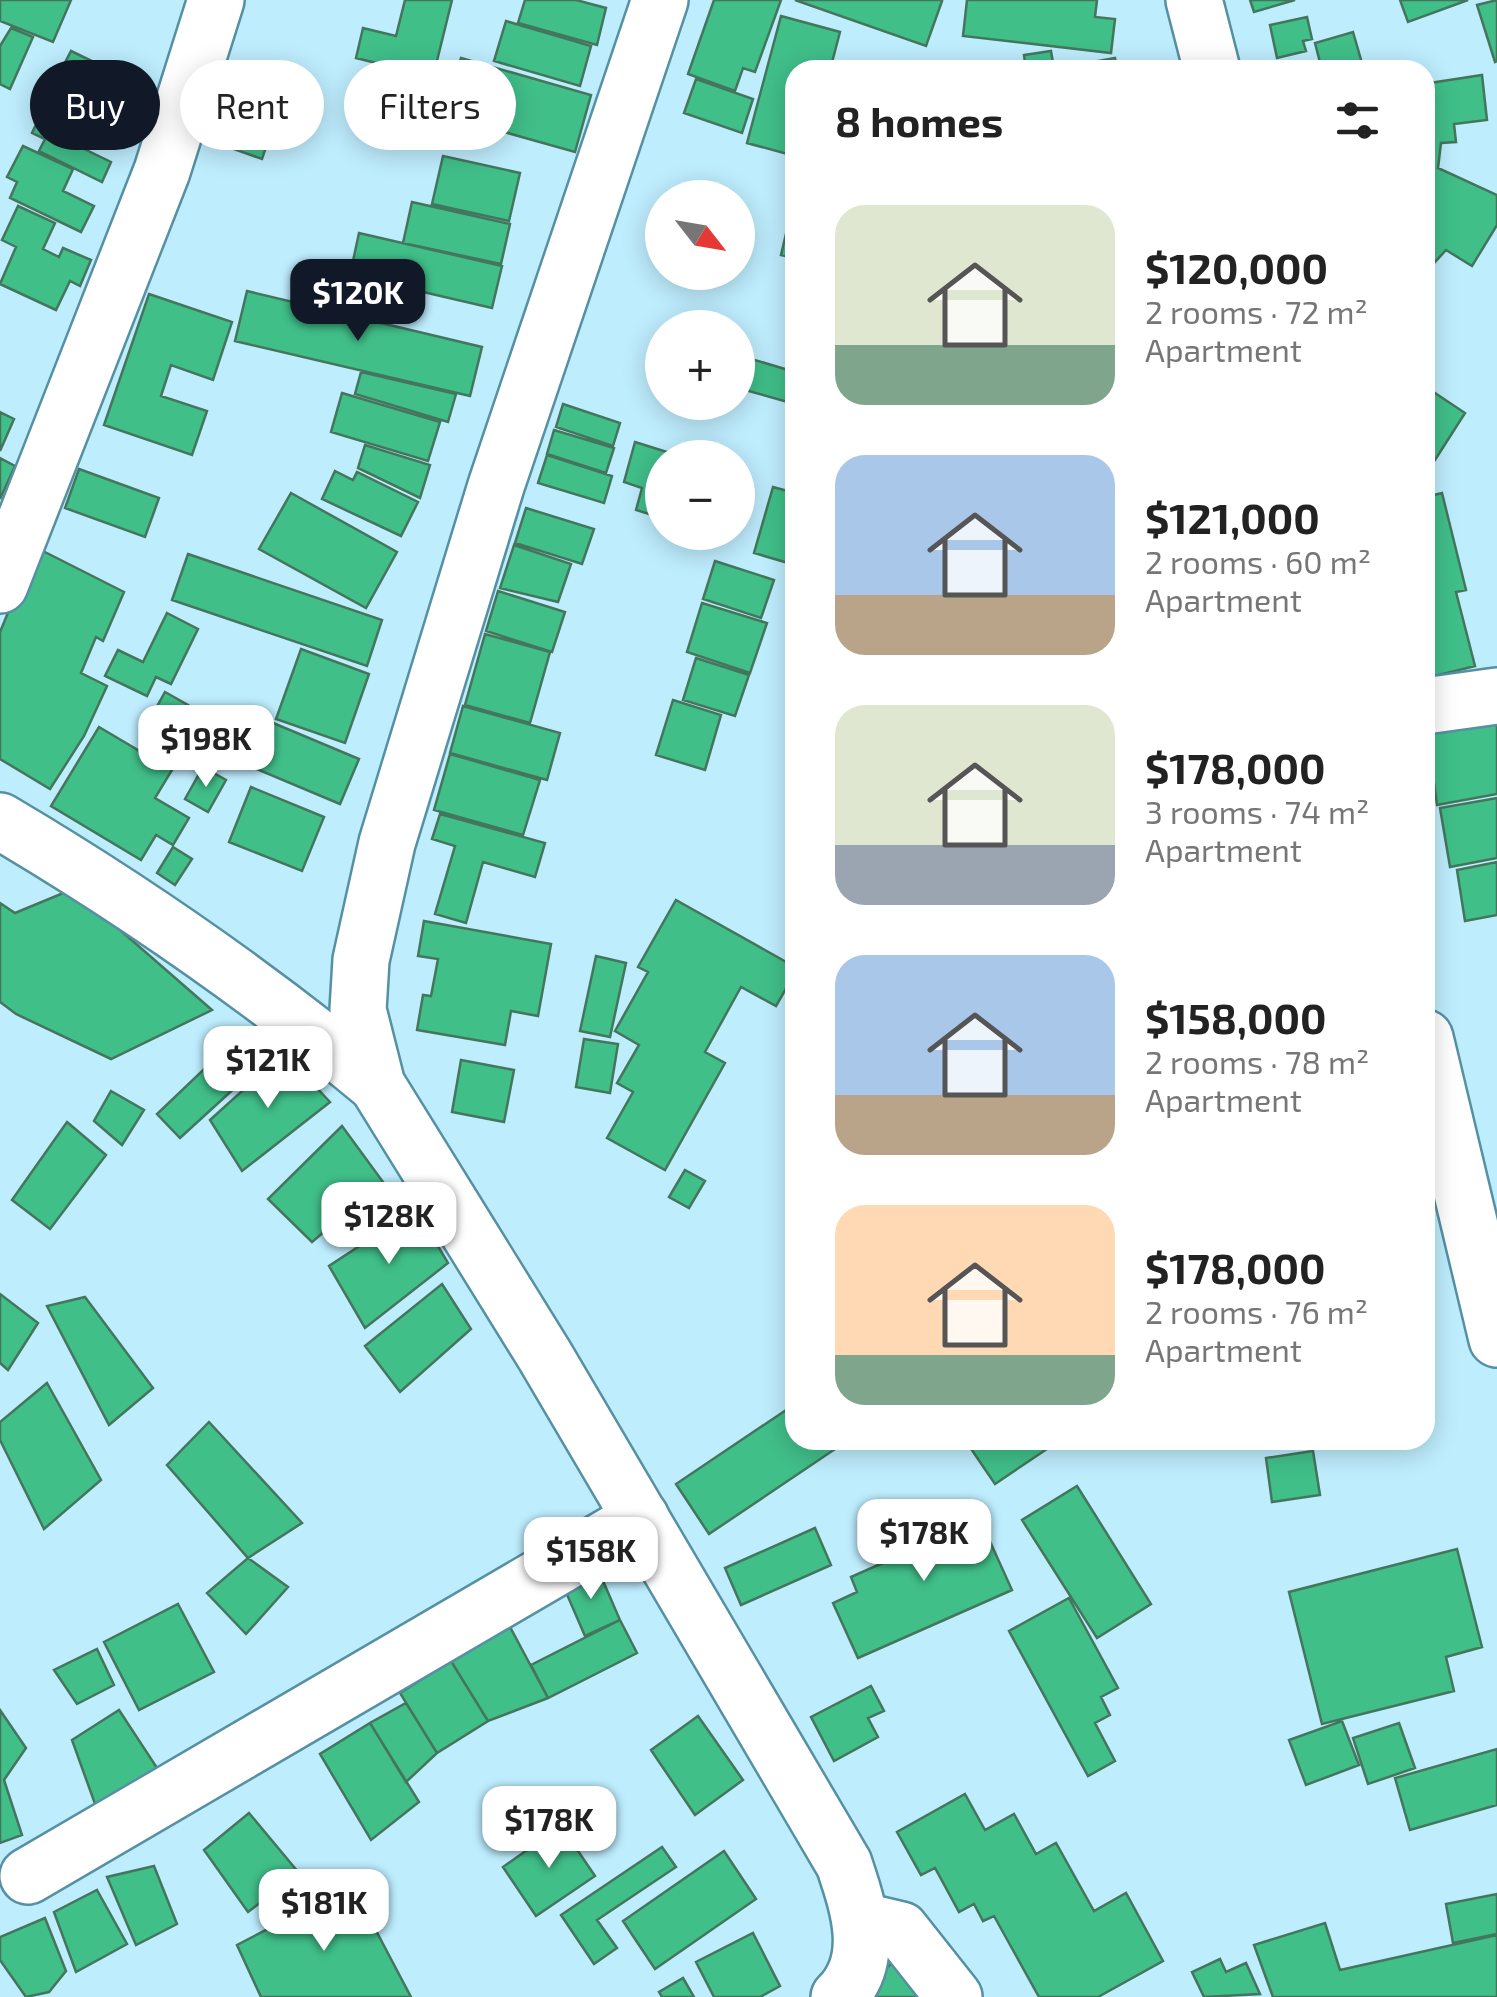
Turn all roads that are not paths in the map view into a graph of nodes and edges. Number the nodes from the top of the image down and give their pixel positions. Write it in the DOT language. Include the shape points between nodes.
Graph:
graph roads {
  1 [pos="216,0"];
  2 [pos="660,0"];
  3 [pos="1194,0"];
  4 [pos="1209,60"];
  5 [pos="0,585"];
  6 [pos="1497,696"];
  7 [pos="1435,705"];
  8 [pos="0,822"];
  9 [pos="1435,1080"];
  10 [pos="377,1084"];
  11 [pos="1497,1339"];
  12 [pos="641,1518"];
  13 [pos="28,1876"];
  14 [pos="863,1921"];
  15 [pos="839,1997"];
  16 [pos="954,1997"];
  1 -- 5 [label="main road" via="162,171"];
  2 -- 10 [label="main road" via="496,486 387,843 361,960 358,1010"];
  3 -- 4 [label="main road"];
  6 -- 7 [label="main road"];
  8 -- 10 [label="main road" via="108,886"];
  9 -- 11 [label="main road"];
  10 -- 12 [label="main road"];
  12 -- 13 [label="main road"];
  12 -- 14 [label="main road" via="844,1864"];
  14 -- 15 [label="main road" via="852,1977"];
  14 -- 16 [label="main road" via="901,1930"];
}
